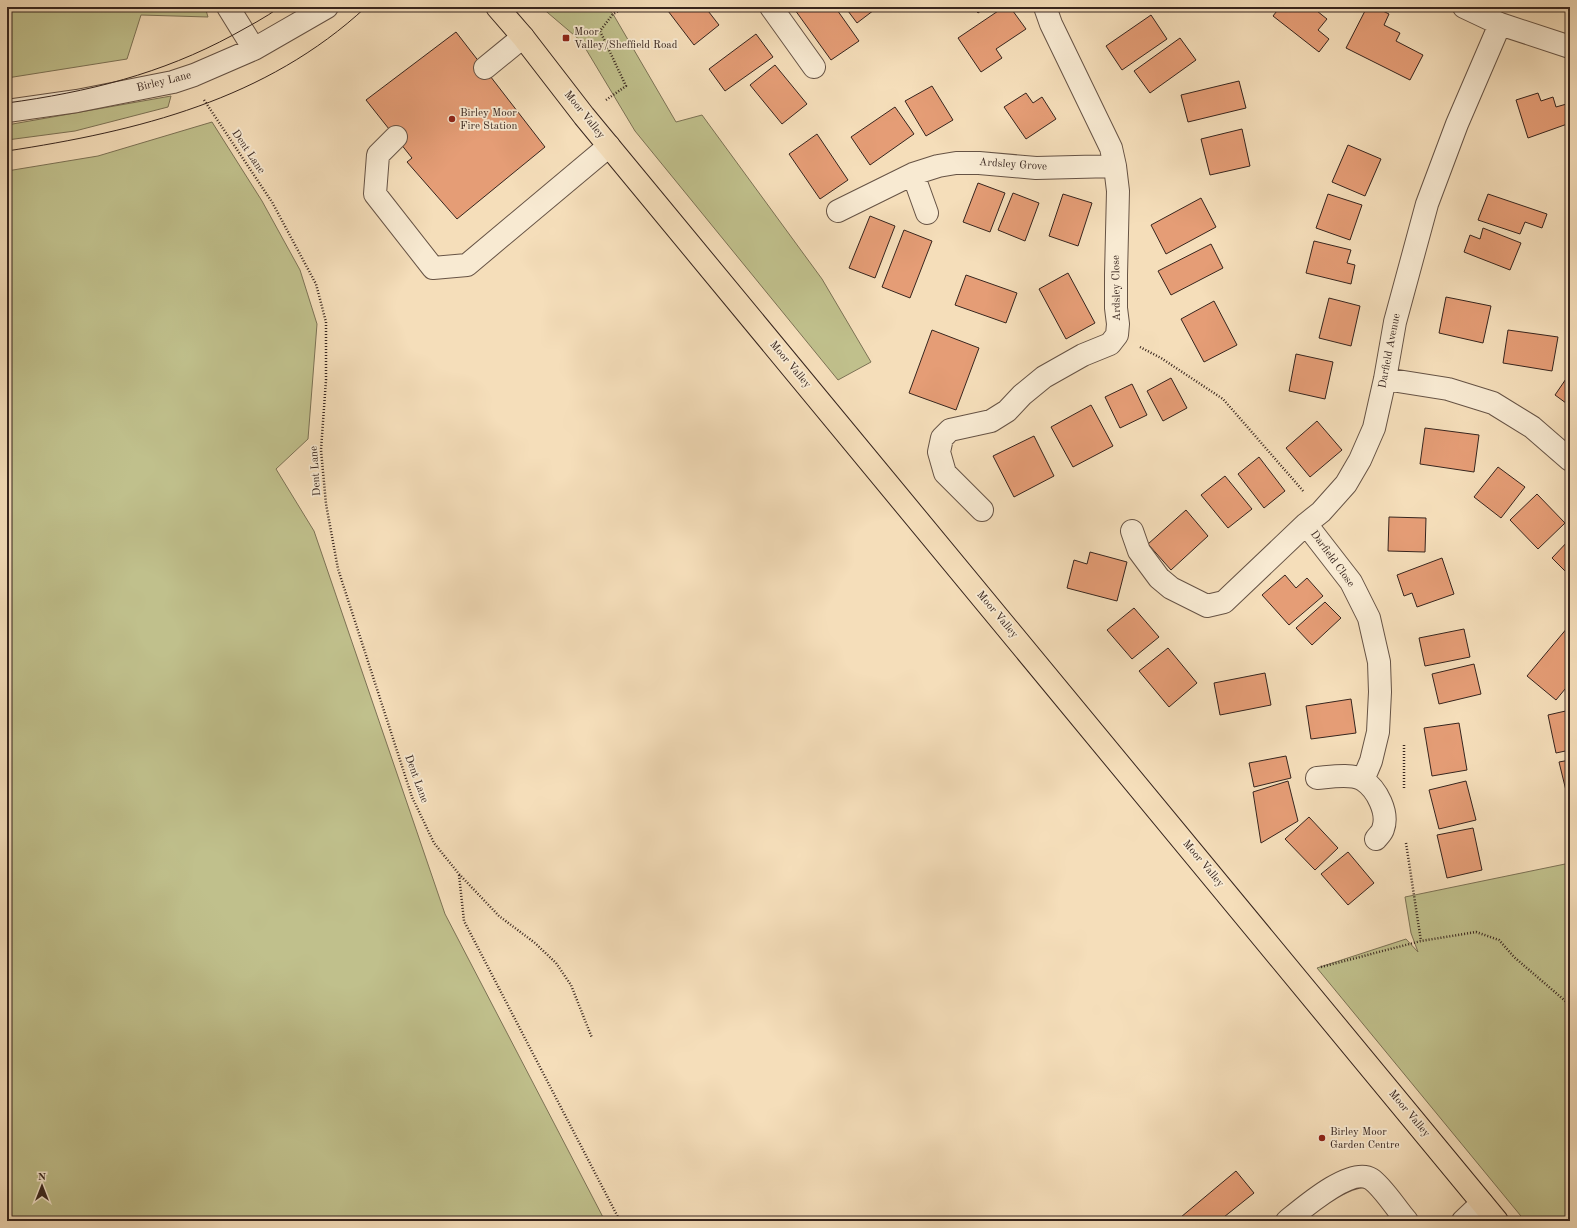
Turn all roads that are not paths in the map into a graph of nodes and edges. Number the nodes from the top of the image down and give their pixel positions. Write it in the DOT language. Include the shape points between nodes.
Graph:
graph roads {
  1 [pos="228,7"];
  2 [pos="497,7"];
  3 [pos="771,7"];
  4 [pos="1045,7"];
  5 [pos="1464,7"];
  6 [pos="318,10"];
  7 [pos="1500,24"];
  8 [pos="523,37"];
  9 [pos="1570,46"];
  10 [pos="254,49"];
  11 [pos="814,67"];
  12 [pos="485,68"];
  13 [pos="7,111"];
  14 [pos="396,137"];
  15 [pos="609,146"];
  16 [pos="1115,166"];
  17 [pos="914,174"];
  18 [pos="838,211"];
  19 [pos="927,213"];
  20 [pos="1385,379"];
  21 [pos="1570,460"];
  22 [pos="982,510"];
  23 [pos="1314,518"];
  24 [pos="1132,532"];
  25 [pos="1317,778"];
  26 [pos="1363,780"];
  27 [pos="1376,840"];
  28 [pos="1482,1203"];
  29 [pos="1287,1221"];
  30 [pos="1407,1221"];
  31 [pos="1463,1221"];
  32 [pos="1497,1221"];
  1 -- 10 [label="street"];
  2 -- 8 [label="main road, Moor Valley"];
  3 -- 11 [label="street"];
  4 -- 16 [label="street, Ardsley Close" via="1111,148"];
  5 -- 7 [label="street"];
  6 -- 10 [label="street, Birley Lane"];
  7 -- 9 [label="street"];
  7 -- 20 [label="street, Darfield Avenue" via="1457,124 1427,204 1394,322"];
  8 -- 12 [label="street"];
  8 -- 15 [label="main road, Moor Valley"];
  10 -- 13 [label="street, Birley Lane" via="174,82 77,101"];
  14 -- 15 [label="street" via="378,155 375,194 433,268 467,265"];
  15 -- 28 [label="main road, Moor Valley"];
  16 -- 17 [label="street, Ardsley Grove" via="1036,168 956,163"];
  16 -- 22 [label="street, Ardsley Close" via="1118,191 1117,335 1110,344 1083,355 1044,377 1007,411 991,421 950,430 942,438 939,452 945,473"];
  17 -- 18 [label="street, Ardsley Grove"];
  17 -- 19 [label="street"];
  20 -- 21 [label="street" via="1448,389 1493,404 1532,426"];
  20 -- 23 [label="street, Darfield Avenue" via="1374,428 1360,460 1346,484"];
  23 -- 24 [label="street, Darfield Avenue" via="1224,602 1207,606 1171,588 1159,578 1139,551"];
  23 -- 26 [label="street, Darfield Close" via="1369,618 1379,662 1378,732"];
  25 -- 26 [label="street" via="1341,775"];
  26 -- 27 [label="street" via="1377,795 1384,811 1383,829"];
  28 -- 31 [label="street"];
  28 -- 32 [label="main road, Moor Valley"];
  29 -- 30 [label="street" via="1314,1200 1346,1180 1358,1176 1370,1178"];
}
